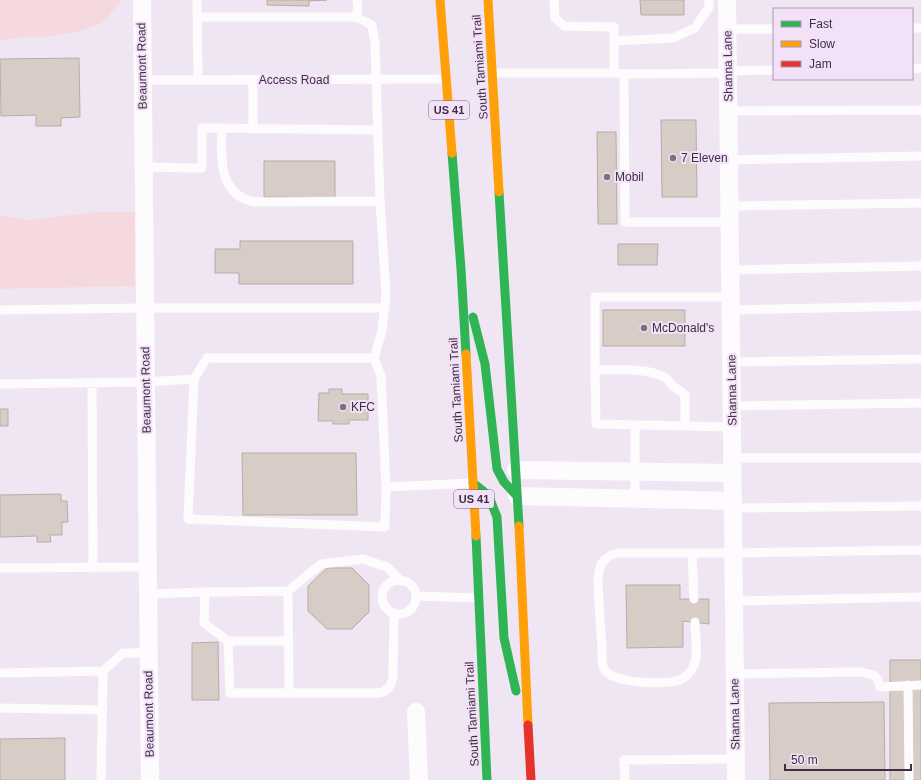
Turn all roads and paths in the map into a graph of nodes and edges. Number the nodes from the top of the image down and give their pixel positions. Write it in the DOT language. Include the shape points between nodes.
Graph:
graph roads {
  1 [pos="142,0"];
  2 [pos="197,0"];
  3 [pos="357,0"];
  4 [pos="440,0"];
  5 [pos="488,0"];
  6 [pos="554,0"];
  7 [pos="709,0"];
  8 [pos="727,0"];
  9 [pos="356,17"];
  10 [pos="197,18"];
  11 [pos="728,29"];
  12 [pos="773,29"];
  13 [pos="614,41"];
  14 [pos="773,70"];
  15 [pos="728,72"];
  16 [pos="493,73"];
  17 [pos="614,73"];
  18 [pos="624,74"];
  19 [pos="376,79"];
  20 [pos="446,79"];
  21 [pos="142,80"];
  22 [pos="198,80"];
  23 [pos="253,80"];
  24 [pos="921,110"];
  25 [pos="728,111"];
  26 [pos="222,129"];
  27 [pos="253,129"];
  28 [pos="378,130"];
  29 [pos="921,156"];
  30 [pos="729,160"];
  31 [pos="143,167"];
  32 [pos="380,201"];
  33 [pos="921,203"];
  34 [pos="730,214"];
  35 [pos="921,266"];
  36 [pos="461,269"];
  37 [pos="731,270"];
  38 [pos="731,303"];
  39 [pos="921,306"];
  40 [pos="145,308"];
  41 [pos="385,308"];
  42 [pos="0,310"];
  43 [pos="374,358"];
  44 [pos="921,359"];
  45 [pos="732,362"];
  46 [pos="595,370"];
  47 [pos="194,379"];
  48 [pos="92,382"];
  49 [pos="145,382"];
  50 [pos="0,384"];
  51 [pos="921,403"];
  52 [pos="732,406"];
  53 [pos="635,425"];
  54 [pos="685,426"];
  55 [pos="732,427"];
  56 [pos="921,458"];
  57 [pos="733,466"];
  58 [pos="516,470"];
  59 [pos="635,472"];
  60 [pos="473,483"];
  61 [pos="386,487"];
  62 [pos="517,496"];
  63 [pos="635,499"];
  64 [pos="734,504"];
  65 [pos="921,506"];
  66 [pos="921,550"];
  67 [pos="692,553"];
  68 [pos="734,553"];
  69 [pos="147,567"];
  70 [pos="0,568"];
  71 [pos="93,568"];
  72 [pos="401,580"];
  73 [pos="288,591"];
  74 [pos="205,592"];
  75 [pos="148,594"];
  76 [pos="416,596"];
  77 [pos="921,597"];
  78 [pos="478,598"];
  79 [pos="694,599"];
  80 [pos="734,601"];
  81 [pos="394,614"];
  82 [pos="695,622"];
  83 [pos="228,640"];
  84 [pos="289,641"];
  85 [pos="148,652"];
  86 [pos="103,672"];
  87 [pos="0,673"];
  88 [pos="735,674"];
  89 [pos="908,685"];
  90 [pos="921,685"];
  91 [pos="289,693"];
  92 [pos="0,708"];
  93 [pos="103,710"];
  94 [pos="416,712"];
  95 [pos="529,745"];
  96 [pos="736,759"];
  97 [pos="101,780"];
  98 [pos="150,780"];
  99 [pos="419,780"];
  100 [pos="487,780"];
  101 [pos="530,780"];
  102 [pos="625,780"];
  103 [pos="736,780"];
  104 [pos="909,780"];
  1 -- 21 [label="street, Beaumont Road"];
  2 -- 10 [label="lane"];
  3 -- 9 [label="lane"];
  4 -- 20 [label="main road, South Tamiami Trail / US 41"];
  5 -- 16 [label="main road, South Tamiami Trail"];
  6 -- 13 [label="lane" via="555,18 564,26 614,27"];
  7 -- 13 [label="lane" via="709,7 694,28 673,38"];
  8 -- 11 [label="street, Shanna Lane"];
  9 -- 10 [label="lane"];
  9 -- 19 [label="lane" via="372,25"];
  10 -- 22 [label="lane"];
  11 -- 12 [label="lane"];
  11 -- 15 [label="street, Shanna Lane"];
  13 -- 17 [label="lane"];
  14 -- 15 [label="lane"];
  15 -- 18 [label="lane"];
  15 -- 25 [label="street, Shanna Lane"];
  16 -- 17 [label="lane"];
  16 -- 58 [label="main road, South Tamiami Trail"];
  17 -- 18 [label="lane"];
  18 -- 34 [label="lane" via="625,222"];
  19 -- 20 [label="lane, Access Road"];
  19 -- 23 [label="lane, Access Road"];
  19 -- 28 [label="lane"];
  20 -- 36 [label="main road, South Tamiami Trail / US 41"];
  21 -- 22 [label="lane, Access Road"];
  21 -- 31 [label="street, Beaumont Road"];
  22 -- 23 [label="lane, Access Road"];
  23 -- 27 [label="lane"];
  24 -- 25 [label="lane"];
  25 -- 30 [label="street, Shanna Lane"];
  26 -- 27 [label="lane"];
  26 -- 31 [label="lane" via="202,128 202,168"];
  26 -- 32 [label="lane" via="222,168 233,191 242,198 254,202"];
  27 -- 28 [label="lane"];
  28 -- 32 [label="lane"];
  29 -- 30 [label="lane"];
  30 -- 34 [label="street, Shanna Lane"];
  31 -- 40 [label="street, Beaumont Road"];
  32 -- 41 [label="lane"];
  33 -- 34 [label="lane"];
  34 -- 37 [label="street, Shanna Lane"];
  35 -- 37 [label="lane"];
  36 -- 60 [label="main road, South Tamiami Trail / US 41"];
  36 -- 62 [label="main road" via="485,364 497,469 504,482"];
  37 -- 38 [label="street, Shanna Lane"];
  38 -- 39 [label="lane"];
  38 -- 45 [label="street, Shanna Lane"];
  38 -- 46 [label="lane" via="594,298"];
  40 -- 41 [label="lane"];
  40 -- 42 [label="lane"];
  40 -- 49 [label="street, Beaumont Road"];
  41 -- 43 [label="lane" via="382,331"];
  43 -- 47 [label="lane" via="208,358"];
  43 -- 61 [label="lane" via="381,376"];
  44 -- 45 [label="lane"];
  45 -- 52 [label="street, Shanna Lane"];
  46 -- 53 [label="lane" via="596,424"];
  46 -- 54 [label="lane" via="634,370 666,378 686,395"];
  47 -- 49 [label="lane"];
  47 -- 61 [label="lane" via="188,519 385,527"];
  48 -- 49 [label="lane"];
  48 -- 50 [label="lane"];
  48 -- 71 [label="lane"];
  49 -- 69 [label="street, Beaumont Road"];
  51 -- 52 [label="lane"];
  52 -- 55 [label="street, Shanna Lane"];
  53 -- 54 [label="lane"];
  53 -- 59 [label="lane"];
  54 -- 55 [label="lane"];
  55 -- 57 [label="street, Shanna Lane"];
  56 -- 57 [label="lane"];
  57 -- 59 [label="street"];
  57 -- 64 [label="street, Shanna Lane"];
  58 -- 59 [label="street"];
  58 -- 62 [label="main road, South Tamiami Trail"];
  59 -- 63 [label="lane"];
  60 -- 61 [label="lane"];
  60 -- 78 [label="main road, South Tamiami Trail / US 41"];
  60 -- 95 [label="main road" via="484,491 493,503 497,517 504,638"];
  62 -- 63 [label="street"];
  62 -- 95 [label="main road, South Tamiami Trail"];
  63 -- 64 [label="street"];
  64 -- 65 [label="lane"];
  64 -- 68 [label="street, Shanna Lane"];
  66 -- 68 [label="lane"];
  67 -- 68 [label="lane"];
  67 -- 79 [label="lane"];
  67 -- 82 [label="lane" via="617,553 608,556 601,563 598,584 604,668 609,675 637,682 680,680 695,664"];
  68 -- 80 [label="street, Shanna Lane"];
  69 -- 71 [label="lane"];
  69 -- 75 [label="street, Beaumont Road"];
  70 -- 71 [label="lane"];
  72 -- 73 [label="lane" via="387,567 363,559 321,564"];
  72 -- 76 [label="lane" via="415,590"];
  72 -- 81 [label="lane" via="390,583 383,592 383,603"];
  73 -- 74 [label="lane"];
  73 -- 84 [label="lane"];
  74 -- 75 [label="lane"];
  74 -- 83 [label="lane" via="204,623"];
  75 -- 85 [label="street, Beaumont Road"];
  76 -- 78 [label="lane"];
  76 -- 81 [label="lane" via="410,610"];
  77 -- 80 [label="lane"];
  78 -- 100 [label="main road, South Tamiami Trail / US 41"];
  80 -- 88 [label="street, Shanna Lane"];
  81 -- 91 [label="lane" via="394,677 386,691"];
  83 -- 84 [label="lane"];
  83 -- 91 [label="lane" via="230,693"];
  84 -- 91 [label="lane"];
  85 -- 86 [label="lane" via="122,653"];
  85 -- 98 [label="street, Beaumont Road"];
  86 -- 87 [label="lane"];
  86 -- 93 [label="lane"];
  88 -- 89 [label="lane" via="859,672 872,674 878,679 880,687"];
  88 -- 96 [label="street, Shanna Lane"];
  89 -- 90 [label="lane"];
  89 -- 104 [label="lane"];
  92 -- 93 [label="lane"];
  93 -- 97 [label="lane"];
  94 -- 99 [label="street"];
  95 -- 101 [label="main road, South Tamiami Trail"];
  96 -- 102 [label="lane" via="624,760"];
  96 -- 103 [label="street, Shanna Lane"];
}
